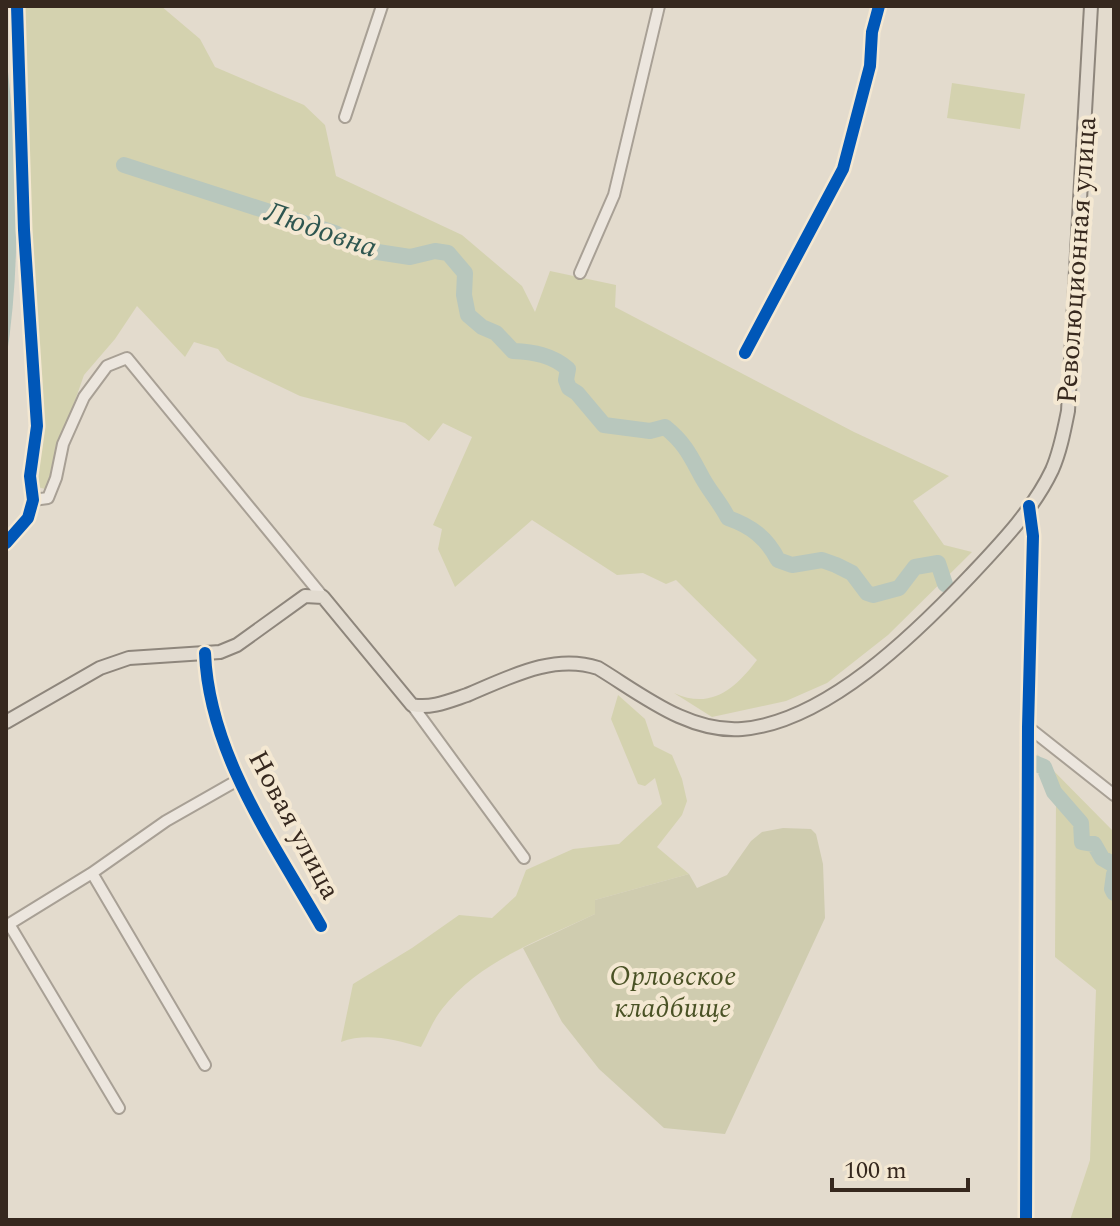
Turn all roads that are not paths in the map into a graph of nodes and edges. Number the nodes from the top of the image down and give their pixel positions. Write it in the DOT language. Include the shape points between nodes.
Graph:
graph roads {
  1 [pos="17,6"];
  2 [pos="382,6"];
  3 [pos="659,6"];
  4 [pos="879,6"];
  5 [pos="1091,6"];
  6 [pos="345,117"];
  7 [pos="580,273"];
  8 [pos="745,353"];
  9 [pos="33,500"];
  10 [pos="1029,506"];
  11 [pos="6,543"];
  12 [pos="323,597"];
  13 [pos="205,653"];
  14 [pos="412,705"];
  15 [pos="6,722"];
  16 [pos="1028,727"];
  17 [pos="238,780"];
  18 [pos="1114,795"];
  19 [pos="524,858"];
  20 [pos="92,873"];
  21 [pos="8,925"];
  22 [pos="321,926"];
  23 [pos="205,1065"];
  24 [pos="119,1108"];
  25 [pos="1026,1220"];
  1 -- 9 [label="street" via="37,426 30,476"];
  2 -- 6 [label="street"];
  3 -- 7 [label="street" via="614,195"];
  4 -- 8 [label="street" via="870,66 843,169"];
  5 -- 10 [label="main road, Революционная улица" via="1068,411 1051,471"];
  9 -- 11 [label="street" via="28,518"];
  9 -- 12 [label="street" via="48,498 63,444 84,397 107,366 127,358"];
  10 -- 14 [label="main road, Революционная улица" via="1014,529 897,648 823,700 773,721 742,729 681,718 585,664 537,667 455,699"];
  10 -- 16 [label="street" via="1033,536"];
  12 -- 13 [label="main road" via="305,596 237,645"];
  12 -- 14 [label="main road"];
  13 -- 15 [label="main road" via="129,658 100,668"];
  13 -- 17 [label="street, Новая улица" via="206,681"];
  14 -- 19 [label="street"];
  16 -- 18 [label="street"];
  16 -- 25 [label="street"];
  17 -- 20 [label="street" via="166,821"];
  17 -- 22 [label="street, Новая улица"];
  20 -- 21 [label="street"];
  20 -- 23 [label="street"];
  21 -- 24 [label="street"];
}
